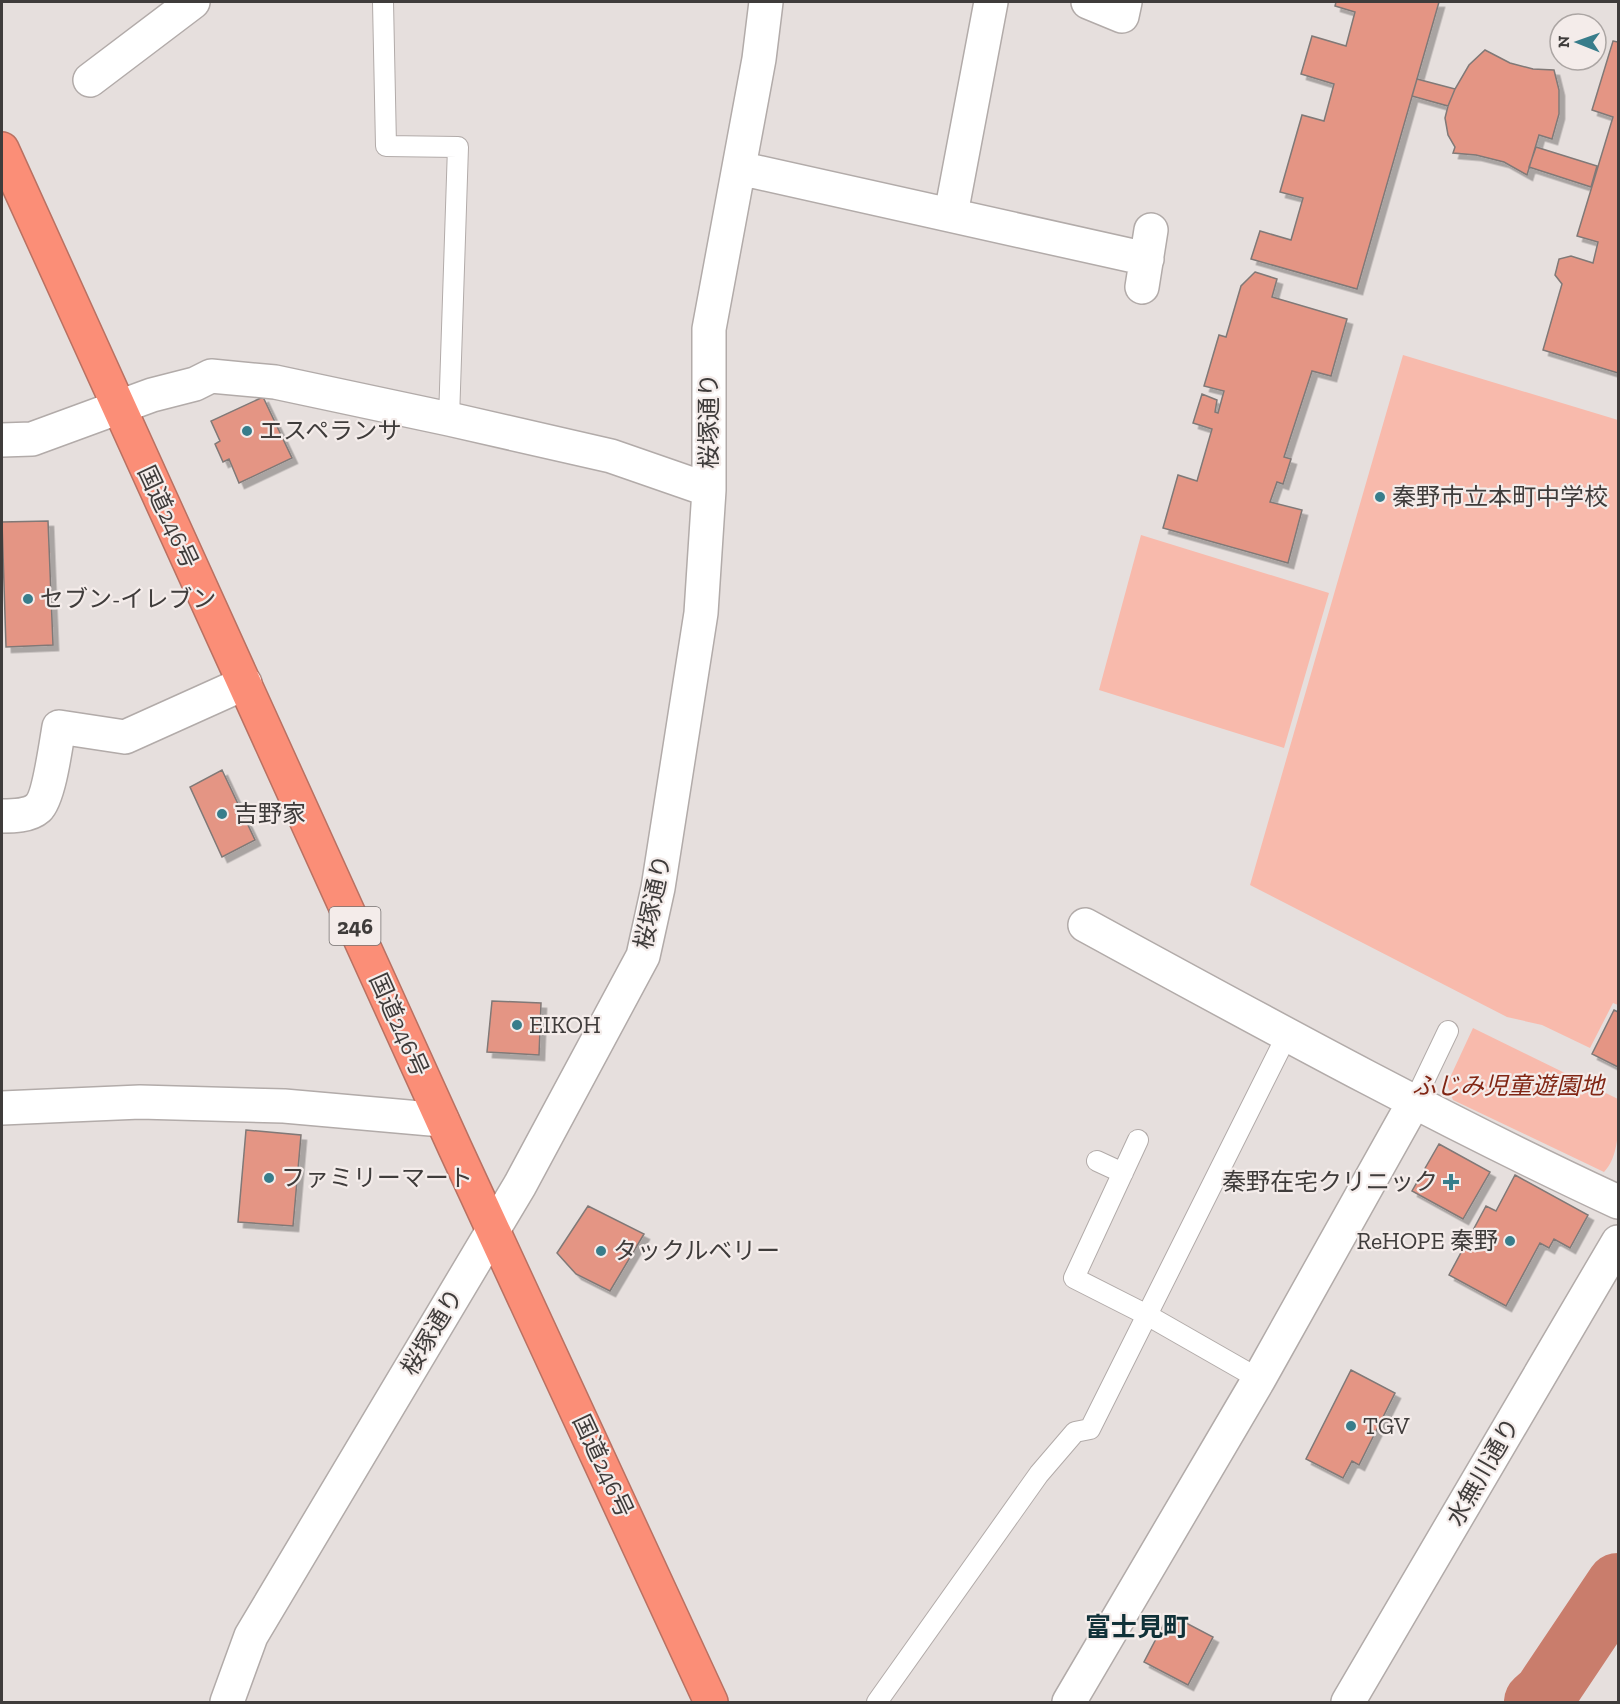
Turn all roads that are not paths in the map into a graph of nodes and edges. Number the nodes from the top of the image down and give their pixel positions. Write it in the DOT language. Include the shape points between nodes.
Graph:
graph roads {
  1 [pos="193,2"];
  2 [pos="383,2"];
  3 [pos="766,2"];
  4 [pos="991,2"];
  5 [pos="1088,2"];
  6 [pos="1125,2"];
  7 [pos="90,80"];
  8 [pos="2,148"];
  9 [pos="739,168"];
  10 [pos="951,214"];
  11 [pos="1146,259"];
  12 [pos="118,409"];
  13 [pos="449,418"];
  14 [pos="2,440"];
  15 [pos="709,490"];
  16 [pos="245,683"];
  17 [pos="2,816"];
  18 [pos="1085,925"];
  19 [pos="1448,1031"];
  20 [pos="1287,1035"];
  21 [pos="1414,1102"];
  22 [pos="2,1108"];
  23 [pos="442,1120"];
  24 [pos="1138,1140"];
  25 [pos="1097,1161"];
  26 [pos="1123,1173"];
  27 [pos="1618,1202"];
  28 [pos="493,1231"];
  29 [pos="1618,1242"];
  30 [pos="1147,1315"];
  31 [pos="1259,1378"];
  32 [pos="227,1702"];
  33 [pos="711,1702"];
  34 [pos="877,1702"];
  35 [pos="1069,1702"];
  36 [pos="1348,1702"];
  1 -- 7 [label="street"];
  2 -- 13 [label="lane" via="386,146 458,147"];
  3 -- 9 [label="street, 桜塚通り"];
  4 -- 10 [label="street"];
  5 -- 6 [label="street" via="1122,16"];
  8 -- 12 [label="highway, 国道246号 / 246"];
  9 -- 10 [label="street"];
  9 -- 15 [label="street, 桜塚通り" via="709,330"];
  10 -- 11 [label="street"];
  12 -- 13 [label="street" via="211,376 275,382"];
  12 -- 14 [label="street" via="32,439"];
  12 -- 16 [label="highway, 国道246号 / 246"];
  13 -- 15 [label="street" via="611,456"];
  15 -- 28 [label="street, 桜塚通り" via="701,613 658,888 643,956"];
  16 -- 17 [label="street" via="125,737 59,727 44,800 36,810"];
  16 -- 23 [label="highway, 国道246号 / 246"];
  18 -- 20 [label="street"];
  19 -- 21 [label="lane"];
  20 -- 21 [label="street"];
  20 -- 30 [label="lane"];
  21 -- 27 [label="street"];
  21 -- 31 [label="street"];
  22 -- 23 [label="street" via="152,1102 284,1106"];
  23 -- 28 [label="highway, 国道246号 / 246"];
  24 -- 26 [label="lane"];
  25 -- 26 [label="lane"];
  26 -- 30 [label="lane" via="1074,1278"];
  28 -- 32 [label="street, 桜塚通り" via="250,1636"];
  28 -- 33 [label="highway, 国道246号 / 246"];
  29 -- 36 [label="street, 水無川通り"];
  30 -- 31 [label="lane"];
  30 -- 34 [label="lane" via="1090,1430 1075,1432 1039,1474"];
  31 -- 35 [label="street"];
}
